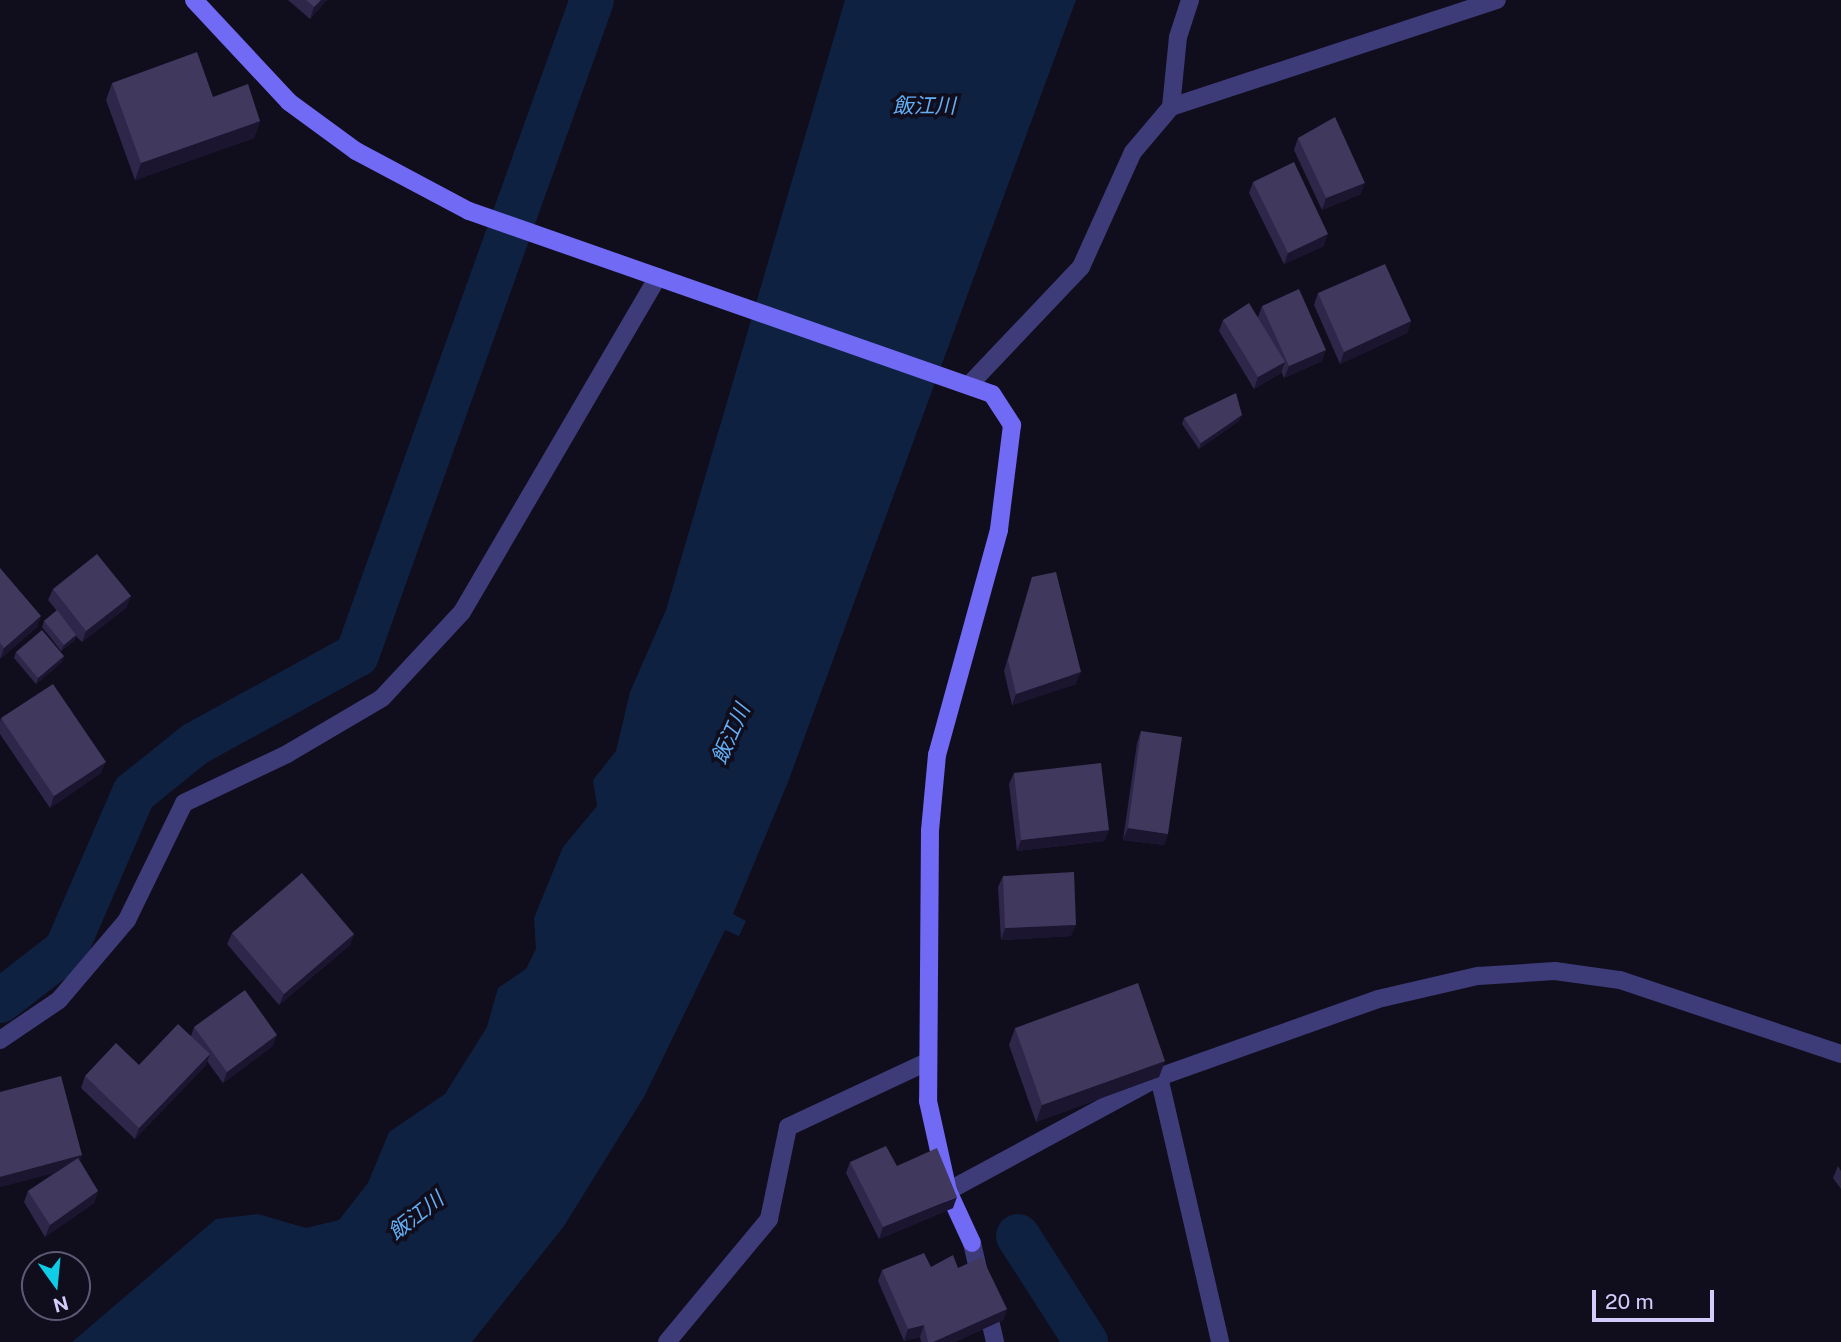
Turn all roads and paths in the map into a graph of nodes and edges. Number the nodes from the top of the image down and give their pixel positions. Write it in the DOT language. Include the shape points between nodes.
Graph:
graph roads {
  1 [pos="194,0"];
  2 [pos="1191,0"];
  3 [pos="1497,0"];
  4 [pos="1171,107"];
  5 [pos="658,277"];
  6 [pos="969,385"];
  7 [pos="0,1040"];
  8 [pos="1841,1054"];
  9 [pos="928,1062"];
  10 [pos="1159,1077"];
  11 [pos="948,1191"];
  12 [pos="667,1342"];
  13 [pos="995,1342"];
  14 [pos="1220,1342"];
  1 -- 5 [label="street" via="289,102 356,150 469,212"];
  2 -- 4 [label="street" via="1178,37"];
  3 -- 4 [label="street"];
  4 -- 6 [label="street" via="1133,152 1081,267"];
  5 -- 6 [label="street"];
  5 -- 7 [label="street" via="462,612 382,698 287,754 184,803 127,920 59,1000"];
  6 -- 9 [label="street" via="992,394 1012,425 1012,458 937,755 926,921"];
  8 -- 10 [label="street" via="1620,980 1555,971 1478,976 1378,999"];
  9 -- 11 [label="street" via="928,1101"];
  9 -- 12 [label="street" via="788,1127 769,1219"];
  10 -- 11 [label="street"];
  10 -- 14 [label="street"];
  11 -- 13 [label="street" via="972,1243"];
}
